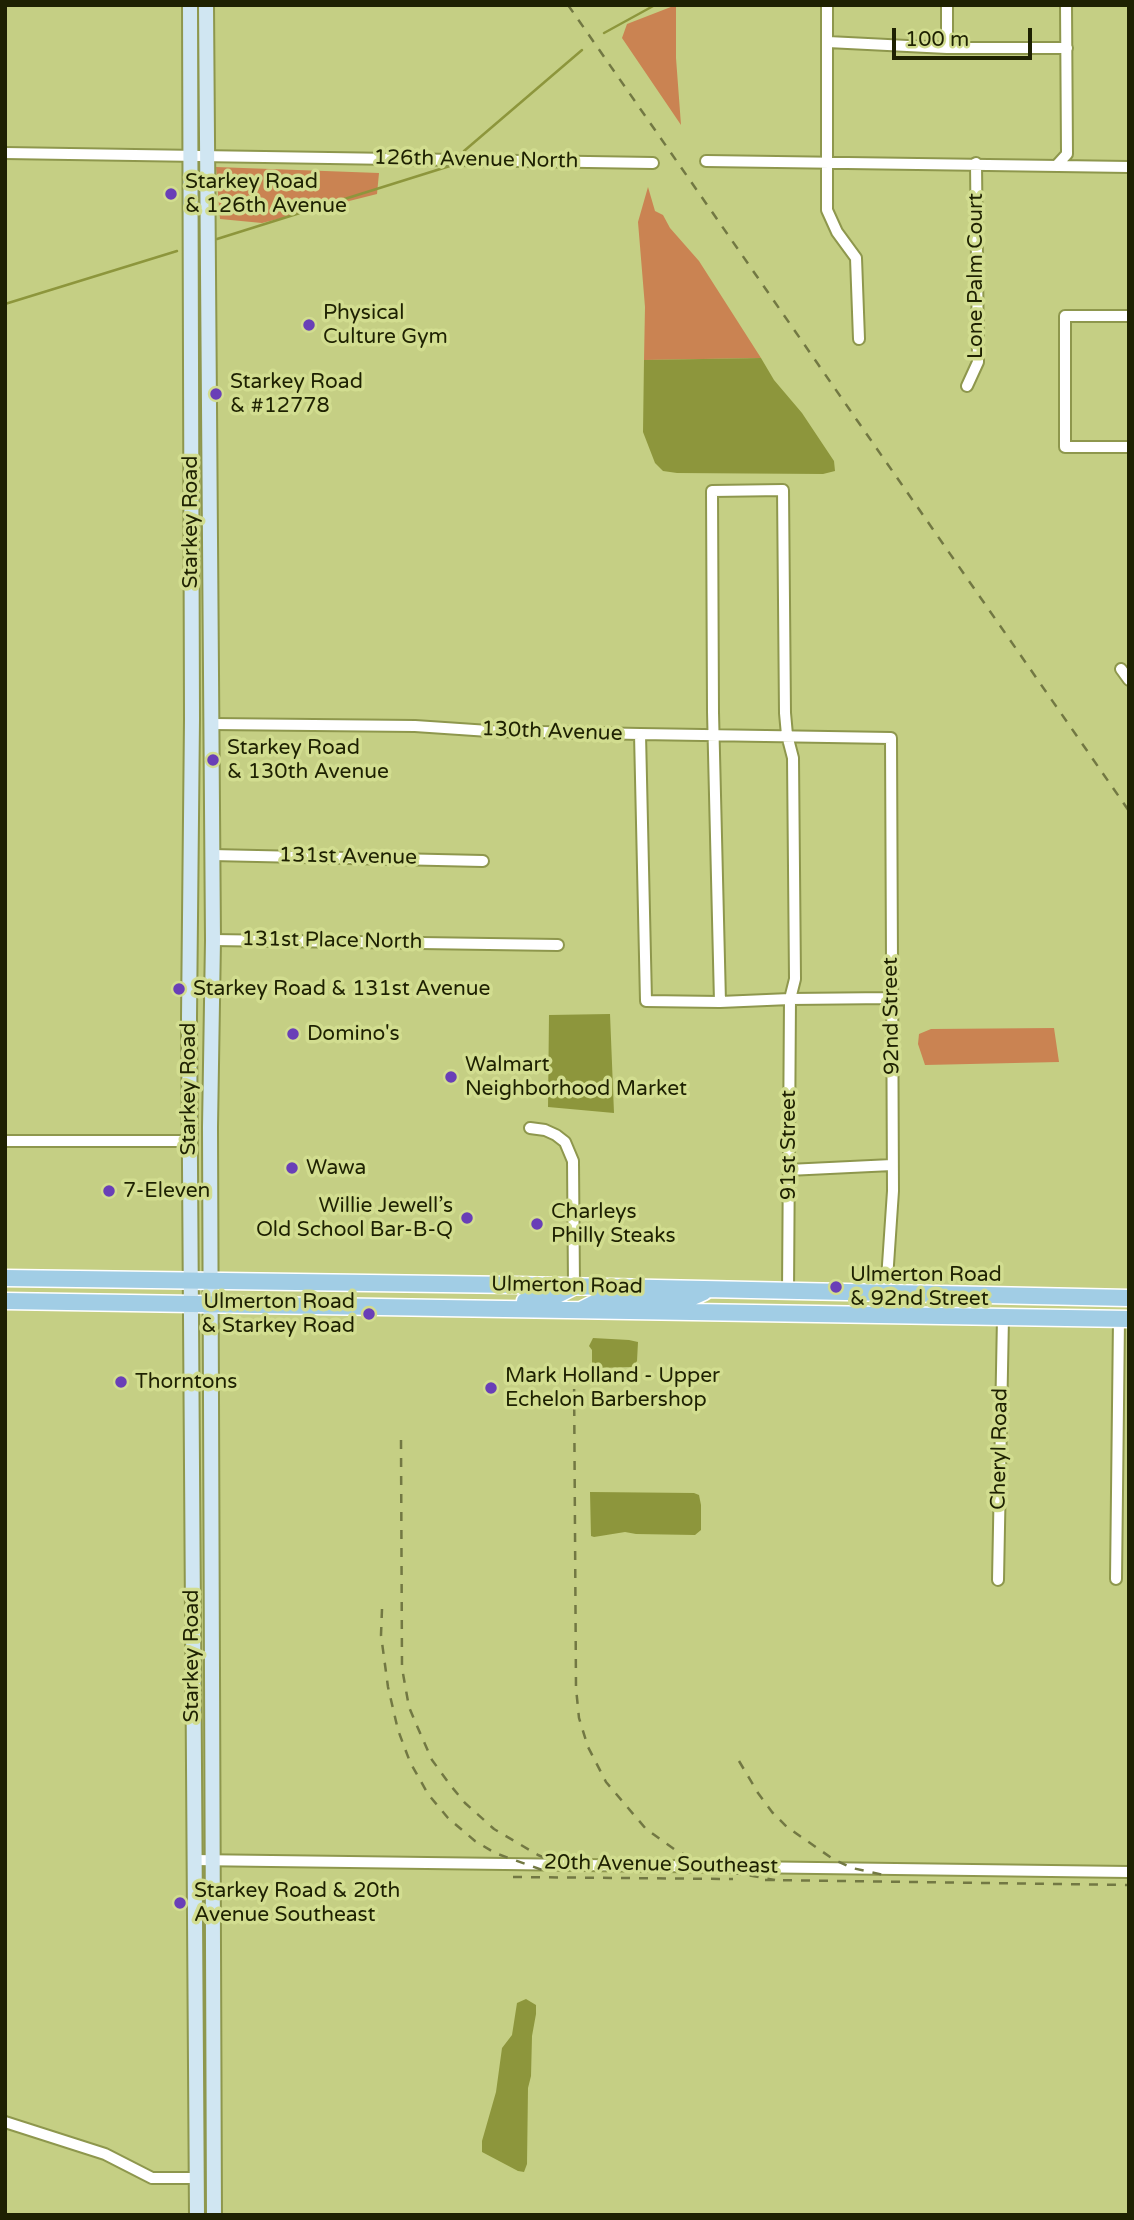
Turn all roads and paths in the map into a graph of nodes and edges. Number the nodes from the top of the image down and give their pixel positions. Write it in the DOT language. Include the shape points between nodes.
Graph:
graph roads {
  1 [pos="190,5"];
  2 [pos="206,5"];
  3 [pos="827,5"];
  4 [pos="947,5"];
  5 [pos="1066,5"];
  6 [pos="828,42"];
  7 [pos="947,48"];
  8 [pos="1067,48"];
  9 [pos="5,153"];
  10 [pos="190,155"];
  11 [pos="206,155"];
  12 [pos="706,161"];
  13 [pos="827,161"];
  14 [pos="653,163"];
  15 [pos="976,163"];
  16 [pos="1057,164"];
  17 [pos="1129,167"];
  18 [pos="1129,316"];
  19 [pos="859,339"];
  20 [pos="967,386"];
  21 [pos="1129,447"];
  22 [pos="191,644"];
  23 [pos="1121,669"];
  24 [pos="1129,680"];
  25 [pos="212,724"];
  26 [pos="640,734"];
  27 [pos="714,734"];
  28 [pos="787,735"];
  29 [pos="891,738"];
  30 [pos="191,744"];
  31 [pos="212,855"];
  32 [pos="483,861"];
  33 [pos="213,940"];
  34 [pos="558,945"];
  35 [pos="190,993"];
  36 [pos="891,998"];
  37 [pos="790,999"];
  38 [pos="720,1002"];
  39 [pos="212,1023"];
  40 [pos="530,1128"];
  41 [pos="5,1141"];
  42 [pos="190,1142"];
  43 [pos="892,1166"];
  44 [pos="788,1170"];
  45 [pos="5,1278"];
  46 [pos="190,1279"];
  47 [pos="211,1279"];
  48 [pos="574,1286"];
  49 [pos="709,1290"];
  50 [pos="788,1292"];
  51 [pos="886,1294"];
  52 [pos="1129,1298"];
  53 [pos="5,1301"];
  54 [pos="191,1305"];
  55 [pos="211,1306"];
  56 [pos="511,1310"];
  57 [pos="577,1311"];
  58 [pos="752,1314"];
  59 [pos="1125,1316"];
  60 [pos="1003,1317"];
  61 [pos="1116,1579"];
  62 [pos="998,1580"];
  63 [pos="194,1860"];
  64 [pos="212,1860"];
  65 [pos="1129,1872"];
  66 [pos="5,2122"];
  67 [pos="197,2178"];
  68 [pos="197,2215"];
  69 [pos="214,2215"];
  1 -- 10 [label="main road, Starkey Road"];
  2 -- 11 [label="main road, Starkey Road"];
  3 -- 6 [label="street"];
  4 -- 7 [label="street"];
  5 -- 8 [label="street"];
  6 -- 7 [label="street"];
  6 -- 13 [label="street"];
  7 -- 8 [label="street"];
  8 -- 16 [label="street" via="1067,154"];
  9 -- 10 [label="street, 126th Avenue North"];
  10 -- 11 [label="street, 126th Avenue North"];
  10 -- 22 [label="main road, Starkey Road"];
  11 -- 14 [label="street, 126th Avenue North"];
  11 -- 25 [label="main road, Starkey Road"];
  12 -- 13 [label="street"];
  13 -- 15 [label="street"];
  13 -- 19 [label="street" via="827,210 856,258"];
  15 -- 16 [label="street"];
  15 -- 20 [label="street, Lone Palm Court" via="978,362"];
  16 -- 17 [label="street"];
  18 -- 21 [label="street" via="1065,316 1065,447"];
  22 -- 25 [label="main road" via="197,651 197,702"];
  22 -- 30 [label="main road, Starkey Road"];
  23 -- 24 [label="street"];
  25 -- 26 [label="street, 130th Avenue"];
  25 -- 30 [label="main road"];
  25 -- 31 [label="main road, Starkey Road"];
  26 -- 27 [label="street, 130th Avenue"];
  26 -- 38 [label="street" via="646,1001"];
  27 -- 28 [label="street, 130th Avenue"];
  27 -- 28 [label="street, 91st Street" via="712,491 783,490"];
  27 -- 38 [label="street"];
  28 -- 29 [label="street, 130th Avenue"];
  28 -- 37 [label="street, 91st Street" via="793,758 795,979"];
  29 -- 36 [label="street, 92nd Street"];
  30 -- 35 [label="main road, Starkey Road"];
  31 -- 32 [label="street, 131st Avenue"];
  31 -- 33 [label="main road, Starkey Road"];
  33 -- 34 [label="street, 131st Place North"];
  33 -- 39 [label="main road, Starkey Road"];
  35 -- 39 [label="main road"];
  35 -- 42 [label="main road, Starkey Road"];
  36 -- 37 [label="street"];
  36 -- 43 [label="street, 92nd Street"];
  37 -- 38 [label="street"];
  37 -- 44 [label="street, 91st Street"];
  39 -- 47 [label="main road, Starkey Road"];
  40 -- 48 [label="street" via="556,1135 565,1142 573,1161"];
  41 -- 42 [label="street"];
  42 -- 46 [label="main road, Starkey Road"];
  43 -- 44 [label="street"];
  43 -- 51 [label="street, 92nd Street"];
  44 -- 50 [label="street, 91st Street"];
  45 -- 46 [label="main road, Ulmerton Road"];
  46 -- 47 [label="main road, Ulmerton Road"];
  46 -- 54 [label="main road, Starkey Road"];
  47 -- 48 [label="main road, Ulmerton Road"];
  47 -- 55 [label="main road, Starkey Road"];
  48 -- 49 [label="main road, Ulmerton Road"];
  48 -- 56 [label="main road" via="549,1299 522,1301"];
  49 -- 50 [label="main road, Ulmerton Road"];
  49 -- 57 [label="main road" via="686,1300 601,1300"];
  50 -- 51 [label="main road, Ulmerton Road"];
  51 -- 52 [label="main road, Ulmerton Road"];
  51 -- 58 [label="main road" via="863,1303 771,1302"];
  53 -- 54 [label="main road, Ulmerton Road"];
  54 -- 55 [label="main road, Ulmerton Road"];
  54 -- 63 [label="main road, Starkey Road"];
  55 -- 56 [label="main road, Ulmerton Road"];
  55 -- 64 [label="main road, Starkey Road"];
  56 -- 57 [label="main road, Ulmerton Road"];
  57 -- 58 [label="main road, Ulmerton Road"];
  58 -- 60 [label="main road, Ulmerton Road"];
  59 -- 60 [label="main road, Ulmerton Road"];
  59 -- 61 [label="street"];
  60 -- 62 [label="street, Cheryl Road"];
  63 -- 64 [label="street, 20th Avenue Southeast"];
  63 -- 67 [label="main road, Starkey Road"];
  64 -- 65 [label="street, 20th Avenue Southeast"];
  64 -- 69 [label="main road, Starkey Road"];
  66 -- 67 [label="street" via="105,2154 152,2178"];
  67 -- 68 [label="main road, Starkey Road"];
}
